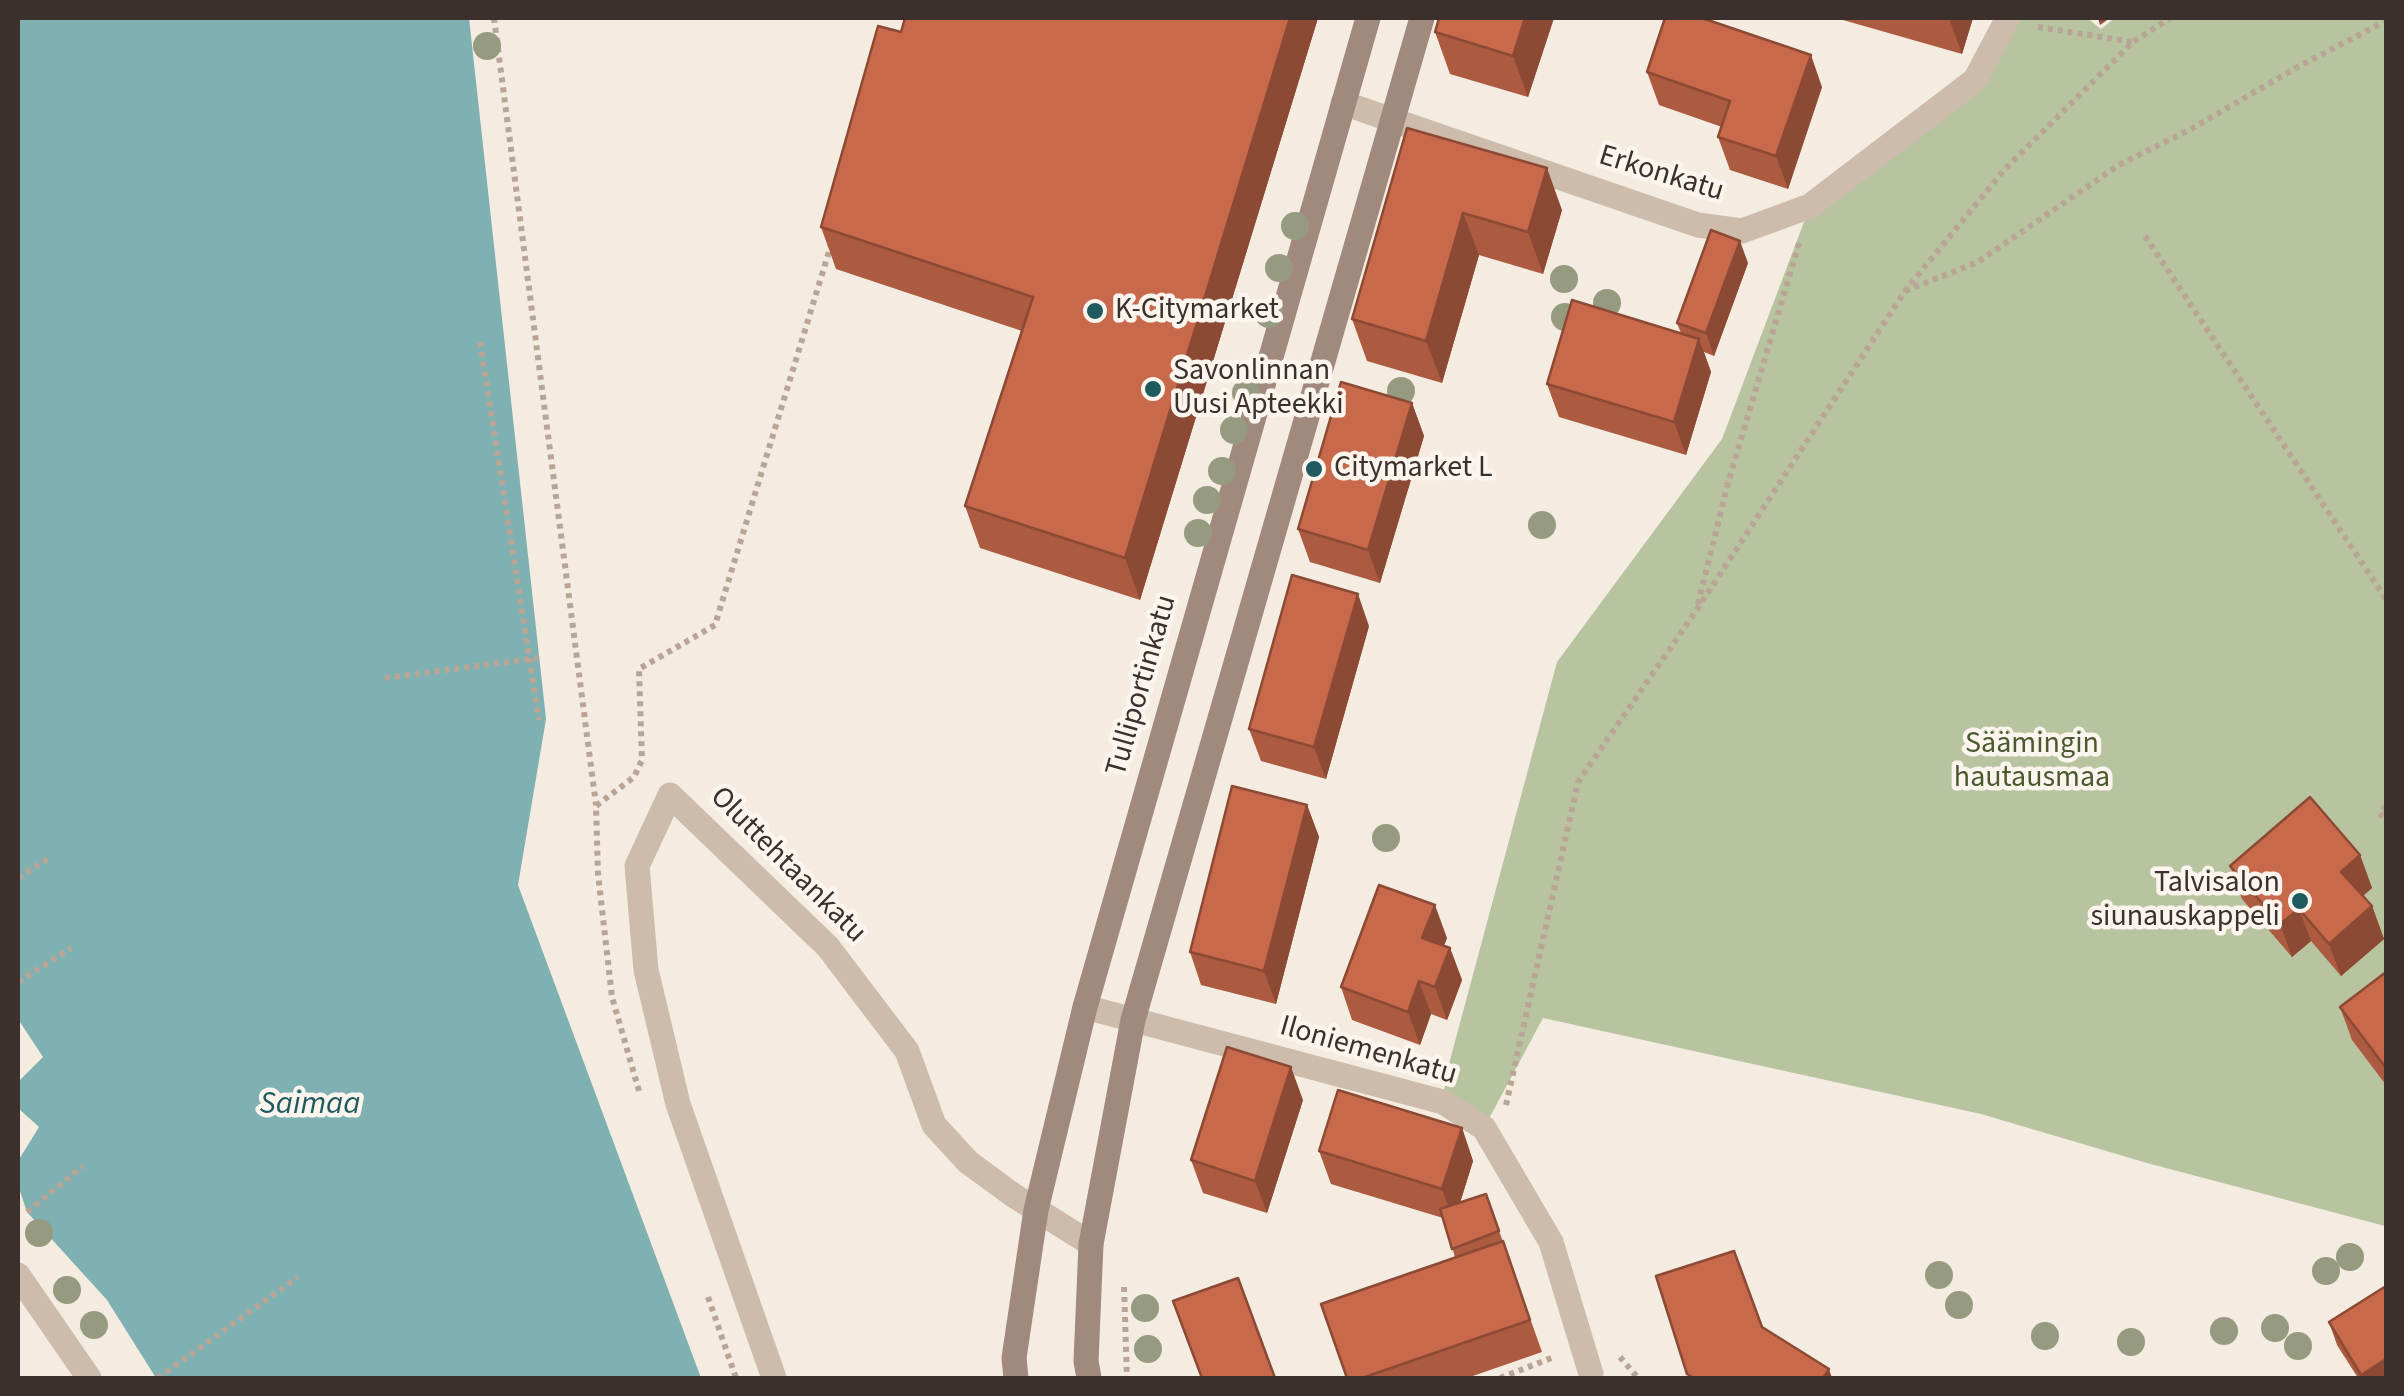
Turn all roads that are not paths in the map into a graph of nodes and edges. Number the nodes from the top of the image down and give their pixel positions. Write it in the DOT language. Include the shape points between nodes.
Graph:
graph roads {
  1 [pos="1368,18"];
  2 [pos="1422,18"];
  3 [pos="2008,20"];
  4 [pos="1343,103"];
  5 [pos="1393,118"];
  6 [pos="1085,1007"];
  7 [pos="1134,1020"];
  8 [pos="1036,1210"];
  9 [pos="1091,1244"];
  10 [pos="18,1275"];
  11 [pos="1589,1377"];
  12 [pos="90,1378"];
  13 [pos="774,1378"];
  14 [pos="1016,1378"];
  15 [pos="1090,1378"];
  1 -- 4 [label="main road, Tulliportinkatu"];
  2 -- 5 [label="main road"];
  3 -- 5 [label="street, Erkonkatu" via="1975,80 1810,206 1742,231 1698,225"];
  4 -- 5 [label="street, Erkonkatu"];
  4 -- 6 [label="main road, Tulliportinkatu"];
  5 -- 7 [label="main road"];
  6 -- 7 [label="street, Iloniemenkatu"];
  6 -- 8 [label="main road, Tulliportinkatu"];
  7 -- 9 [label="main road"];
  7 -- 11 [label="street, Iloniemenkatu" via="1443,1102 1484,1128 1551,1242"];
  8 -- 9 [label="street, Oluttehtaankatu"];
  8 -- 13 [label="street, Oluttehtaankatu" via="968,1162 934,1125 907,1051 828,947 670,795 637,866 646,970 678,1104"];
  8 -- 14 [label="main road, Tulliportinkatu"];
  9 -- 15 [label="main road"];
  10 -- 12 [label="street"];
}
